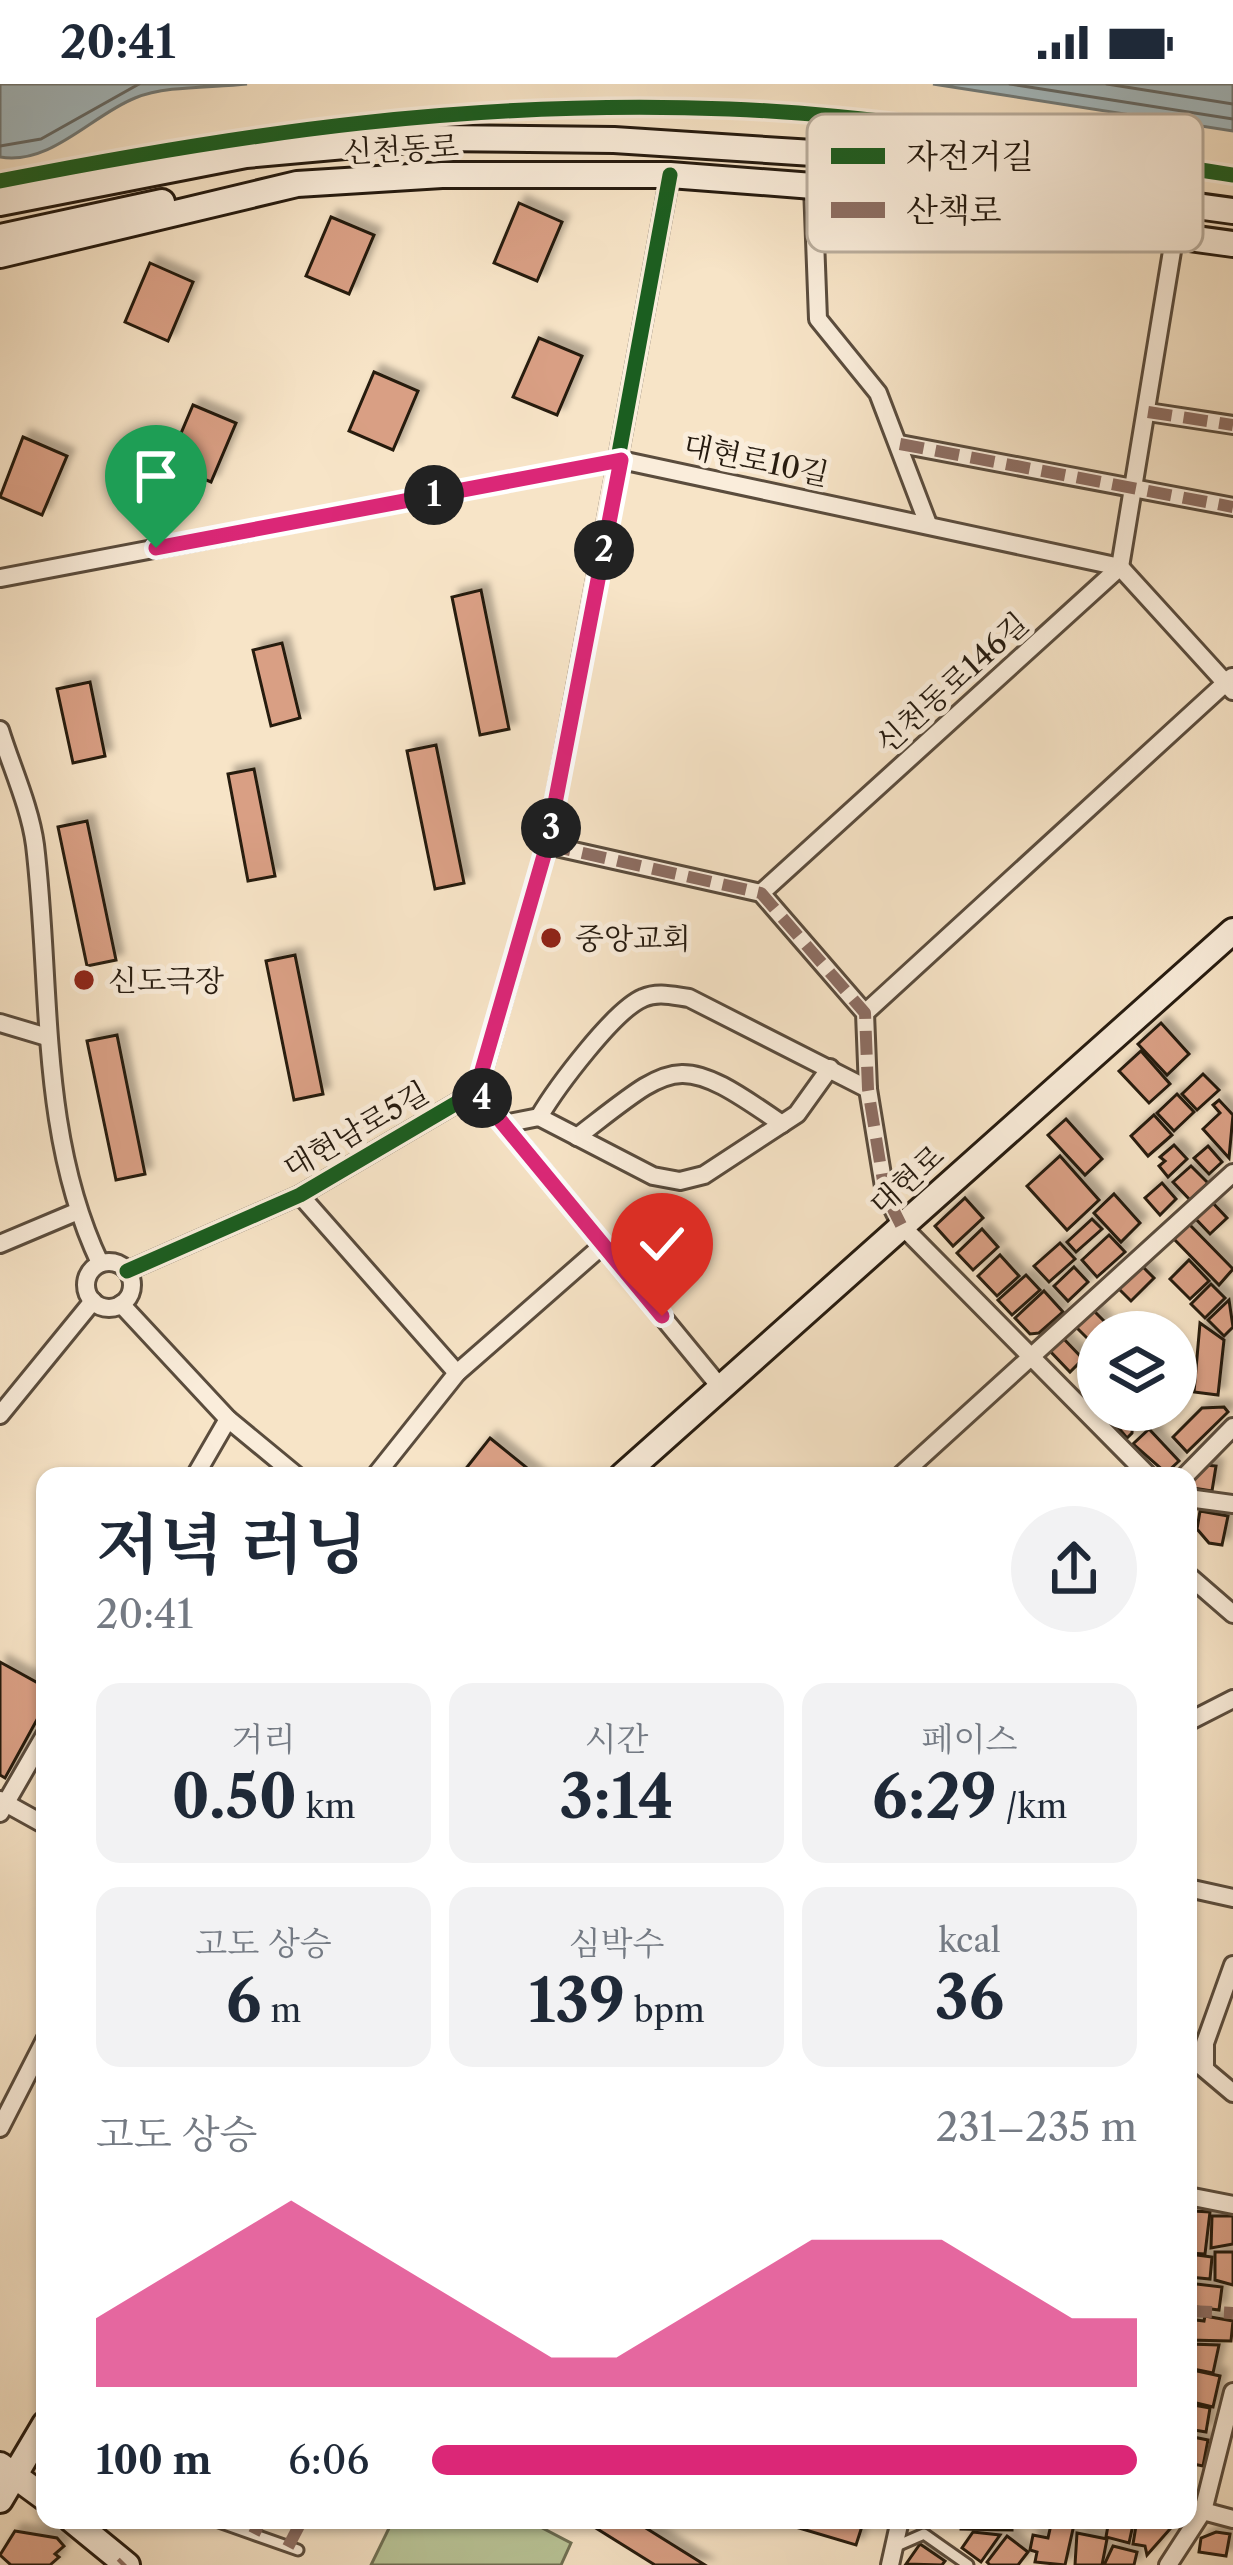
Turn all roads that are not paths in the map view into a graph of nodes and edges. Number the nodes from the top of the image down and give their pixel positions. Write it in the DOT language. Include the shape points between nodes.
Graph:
graph roads {
  1 [pos="807,153"];
  2 [pos="670,175"];
  3 [pos="297,184"];
  4 [pos="807,186"];
  5 [pos="0,203"];
  6 [pos="1203,207"];
  7 [pos="1233,211"];
  8 [pos="0,237"];
  9 [pos="1203,243"];
  10 [pos="1233,247"];
  11 [pos="815,252"];
  12 [pos="1172,252"];
  13 [pos="0,255"];
  14 [pos="1148,412"];
  15 [pos="1233,425"];
  16 [pos="900,444"];
  17 [pos="621,460"];
  18 [pos="1134,490"];
  19 [pos="1233,507"];
  20 [pos="928,524"];
  21 [pos="1120,567"];
  22 [pos="1,575"];
  23 [pos="0,597"];
  24 [pos="1230,684"];
  25 [pos="0,730"];
  26 [pos="547,845"];
  27 [pos="761,892"];
  28 [pos="1233,931"];
  29 [pos="865,1013"];
  30 [pos="0,1023"];
  31 [pos="46,1036"];
  32 [pos="830,1068"];
  33 [pos="868,1089"];
  34 [pos="476,1091"];
  35 [pos="539,1117"];
  36 [pos="504,1124"];
  37 [pos="782,1124"];
  38 [pos="578,1138"];
  39 [pos="1233,1173"];
  40 [pos="300,1195"];
  41 [pos="76,1212"];
  42 [pos="901,1225"];
  43 [pos="0,1244"];
  44 [pos="603,1245"];
  45 [pos="100,1263"];
  46 [pos="127,1271"];
  47 [pos="93,1301"];
  48 [pos="121,1304"];
  49 [pos="1032,1356"];
  50 [pos="457,1372"];
  51 [pos="721,1388"];
  52 [pos="0,1415"];
  53 [pos="228,1419"];
  54 [pos="1233,1426"];
  55 [pos="200,1467"];
  56 [pos="286,1467"];
  57 [pos="381,1467"];
  58 [pos="632,1467"];
  59 [pos="910,1467"];
  60 [pos="1140,1467"];
  61 [pos="1194,1467"];
  62 [pos="1197,1499"];
  63 [pos="1233,1504"];
  64 [pos="1197,1583"];
  65 [pos="1233,1614"];
  66 [pos="1233,1699"];
  67 [pos="1197,1717"];
  68 [pos="36,1750"];
  69 [pos="2,1805"];
  70 [pos="36,1821"];
  71 [pos="1197,1890"];
  72 [pos="1233,1898"];
  73 [pos="1233,1965"];
  74 [pos="1197,2037"];
  75 [pos="1197,2042"];
  76 [pos="36,2058"];
  77 [pos="1197,2062"];
  78 [pos="1205,2068"];
  79 [pos="1233,2093"];
  80 [pos="0,2128"];
  81 [pos="1197,2198"];
  82 [pos="1233,2205"];
  83 [pos="1233,2392"];
  84 [pos="36,2443"];
  85 [pos="8,2469"];
  86 [pos="36,2491"];
  87 [pos="0,2500"];
  88 [pos="1197,2506"];
  89 [pos="1197,2509"];
  90 [pos="1233,2519"];
  91 [pos="83,2529"];
  92 [pos="238,2529"];
  93 [pos="1186,2529"];
  94 [pos="298,2550"];
  95 [pos="892,2556"];
  96 [pos="127,2565"];
  97 [pos="968,2565"];
  98 [pos="1168,2565"];
  1 -- 5 [label="main road, 신천동로" via="434,138 246,155"];
  2 -- 3 [label="main road, 신천동로"];
  2 -- 4 [label="main road, 신천동로"];
  2 -- 17 [label="street, 대현남로5길"];
  3 -- 8 [label="main road" via="123,208"];
  3 -- 13 [label="main road, 신천동로"];
  6 -- 7 [label="main road, 신천동로"];
  9 -- 10 [label="main road, 신천동로"];
  11 -- 16 [label="street" via="818,320 878,393"];
  12 -- 14 [label="street"];
  14 -- 15 [label="street"];
  14 -- 18 [label="street"];
  16 -- 18 [label="street"];
  16 -- 20 [label="street"];
  17 -- 20 [label="street, 대현로10길"];
  17 -- 22 [label="street, 대현로10길"];
  17 -- 26 [label="street, 대현남로5길"];
  18 -- 19 [label="street"];
  18 -- 21 [label="street"];
  20 -- 21 [label="street, 대현로10길"];
  21 -- 24 [label="street"];
  21 -- 27 [label="street, 신천동로146길"];
  22 -- 23 [label="street"];
  24 -- 29 [label="street"];
  25 -- 31 [label="street" via="34,841"];
  26 -- 27 [label="street"];
  26 -- 34 [label="street, 대현남로5길"];
  27 -- 29 [label="street"];
  28 -- 42 [label="main road, 대현로"];
  29 -- 33 [label="street"];
  30 -- 31 [label="street"];
  31 -- 41 [label="street"];
  32 -- 33 [label="street"];
  32 -- 35 [label="street" via="689,998 661,994 616,1018"];
  32 -- 37 [label="street"];
  33 -- 42 [label="street" via="885,1193"];
  34 -- 36 [label="street"];
  34 -- 40 [label="street, 대현남로5길"];
  35 -- 36 [label="street"];
  35 -- 38 [label="street"];
  36 -- 44 [label="street"];
  37 -- 38 [label="street" via="704,1175 680,1181"];
  37 -- 38 [label="street" via="725,1084 674,1071"];
  39 -- 49 [label="street"];
  40 -- 46 [label="street, 대현남로5길"];
  40 -- 50 [label="street, 대현남로5길"];
  41 -- 43 [label="street"];
  41 -- 45 [label="street"];
  42 -- 49 [label="street"];
  42 -- 51 [label="main road, 대현로"];
  44 -- 50 [label="street"];
  44 -- 51 [label="street"];
  45 -- 46 [label="street"];
  45 -- 47 [label="street" via="86,1280"];
  46 -- 48 [label="street" via="130,1292"];
  47 -- 48 [label="street"];
  47 -- 52 [label="street"];
  48 -- 53 [label="street"];
  49 -- 59 [label="street"];
  49 -- 60 [label="street"];
  50 -- 57 [label="street"];
  51 -- 58 [label="main road, 대현로"];
  53 -- 55 [label="street"];
  53 -- 56 [label="street"];
  54 -- 61 [label="street"];
  62 -- 63 [label="street"];
  64 -- 65 [label="street"];
  66 -- 67 [label="street"];
  68 -- 69 [label="street"];
  69 -- 70 [label="street"];
  71 -- 72 [label="street"];
  73 -- 74 [label="street"];
  75 -- 78 [label="street"];
  76 -- 80 [label="street"];
  77 -- 78 [label="street"];
  78 -- 79 [label="street"];
  81 -- 82 [label="street"];
  83 -- 88 [label="street"];
  84 -- 85 [label="main road"];
  85 -- 86 [label="main road"];
  85 -- 87 [label="main road"];
  89 -- 90 [label="street"];
  91 -- 96 [label="main road"];
  92 -- 94 [label="lane"];
  93 -- 98 [label="street"];
  95 -- 97 [label="lane" via="924,2534"];
}
